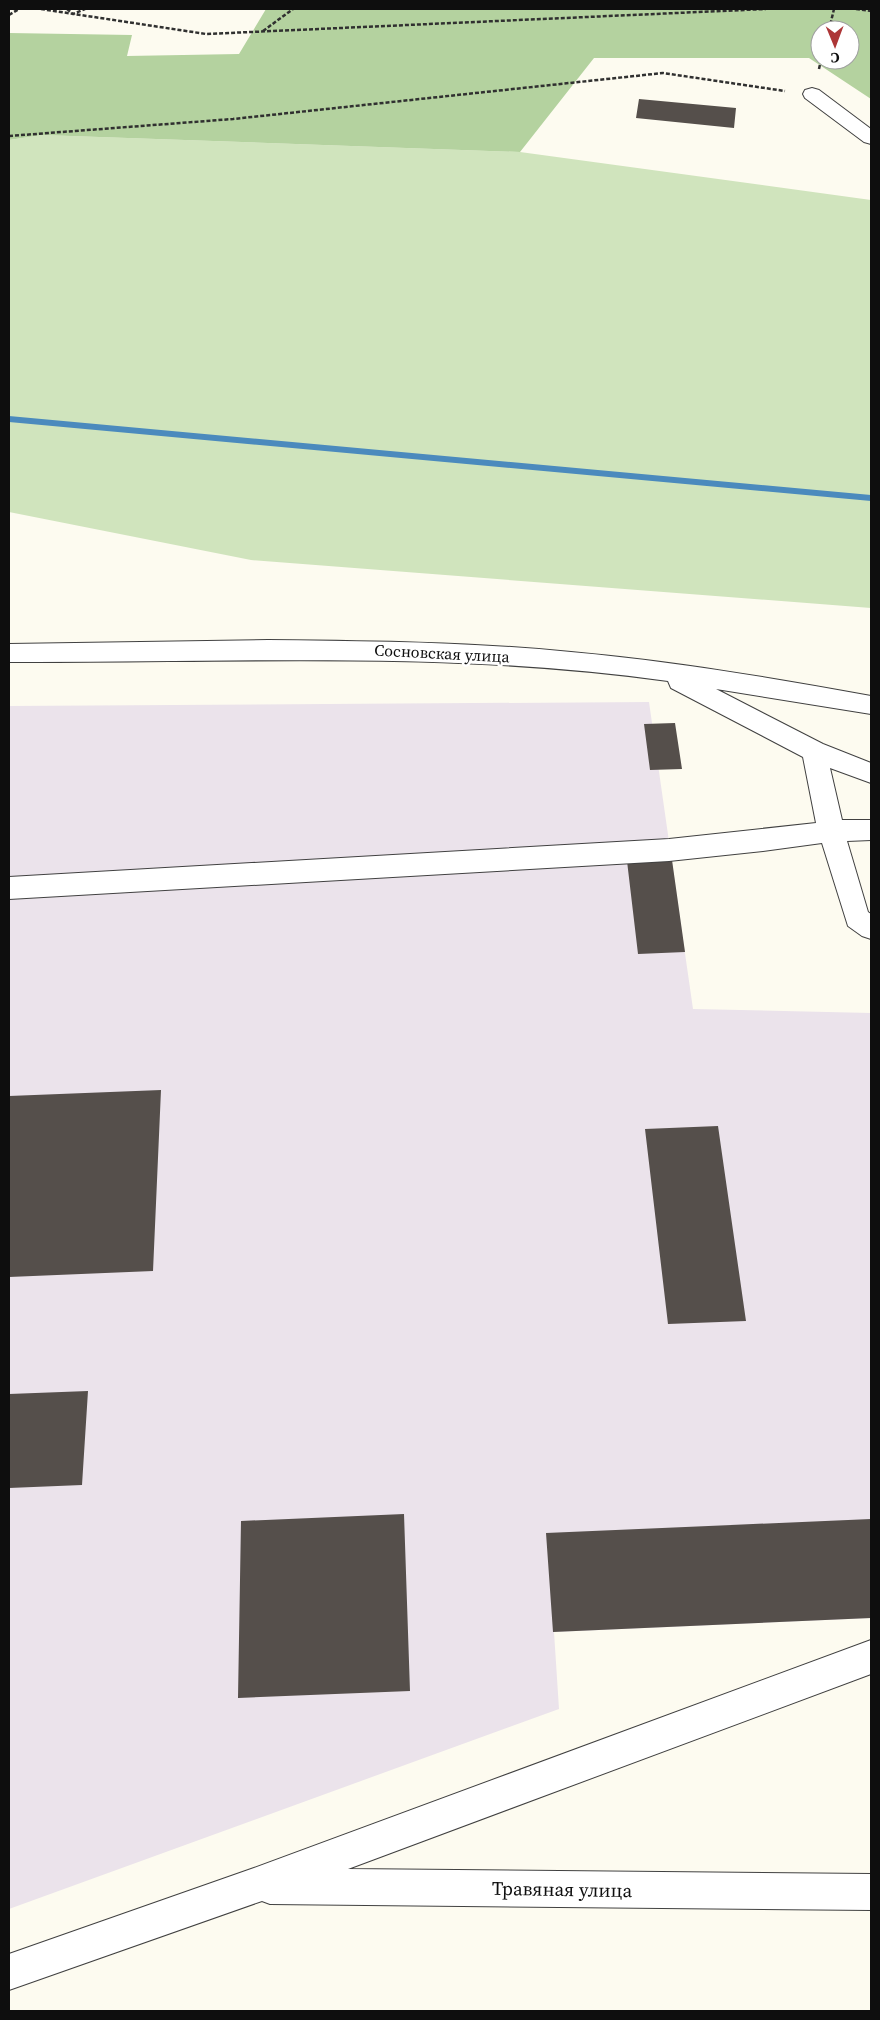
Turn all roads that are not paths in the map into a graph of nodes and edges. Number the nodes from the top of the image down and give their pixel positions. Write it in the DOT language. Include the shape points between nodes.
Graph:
graph roads {
  1 [pos="812,94"];
  2 [pos="871,138"];
  3 [pos="9,653"];
  4 [pos="657,669"];
  5 [pos="871,706"];
  6 [pos="814,751"];
  7 [pos="871,773"];
  8 [pos="871,830"];
  9 [pos="830,832"];
  10 [pos="9,888"];
  11 [pos="871,928"];
  12 [pos="871,1657"];
  13 [pos="254,1886"];
  14 [pos="871,1892"];
  15 [pos="9,1972"];
  1 -- 2 [label="street"];
  3 -- 4 [label="street, Сосновская улица" via="340,648 527,657"];
  4 -- 5 [label="street, Сосновская улица"];
  4 -- 6 [label="street"];
  6 -- 7 [label="street"];
  6 -- 9 [label="street"];
  8 -- 9 [label="street"];
  9 -- 10 [label="street" via="669,850"];
  9 -- 11 [label="street" via="857,918"];
  12 -- 13 [label="street"];
  13 -- 14 [label="street, Травяная улица"];
  13 -- 15 [label="street"];
}
